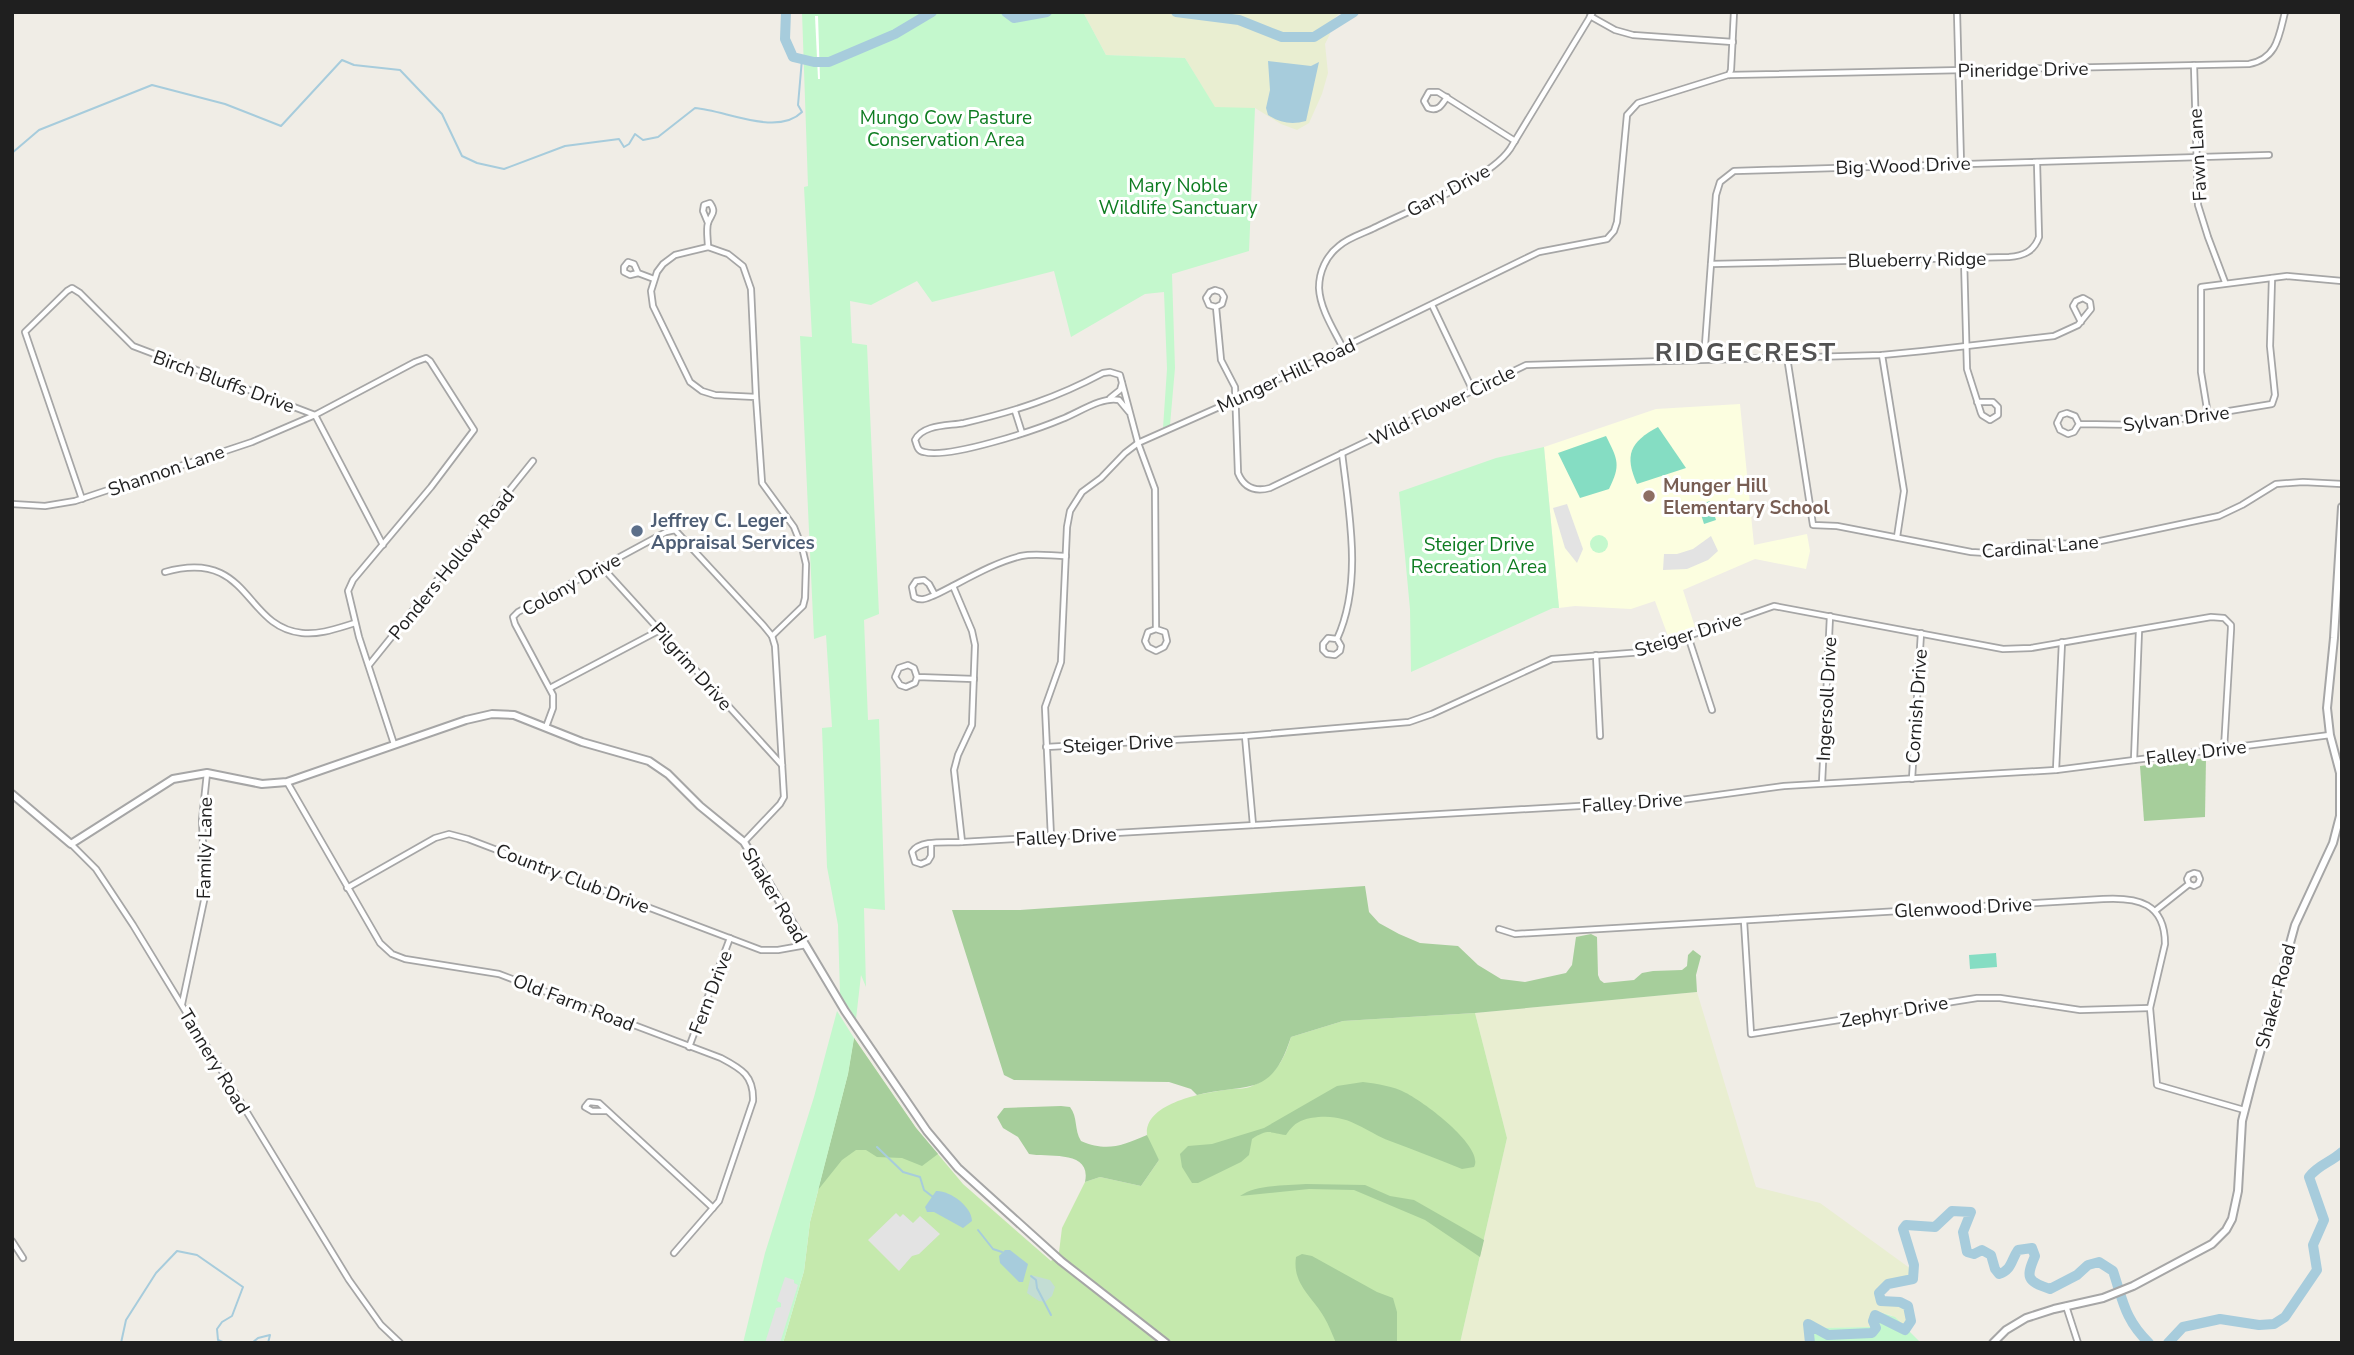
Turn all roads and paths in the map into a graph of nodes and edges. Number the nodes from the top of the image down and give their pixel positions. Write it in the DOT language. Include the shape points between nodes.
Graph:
graph roads {
  1 [pos="1734,12"];
  2 [pos="1957,12"];
  3 [pos="2285,12"];
  4 [pos="1592,14"];
  5 [pos="1733,42"];
  6 [pos="2194,65"];
  7 [pos="1958,70"];
  8 [pos="1728,75"];
  9 [pos="1447,97"];
  10 [pos="1515,141"];
  11 [pos="2269,155"];
  12 [pos="2196,157"];
  13 [pos="2037,162"];
  14 [pos="1961,164"];
  15 [pos="708,223"];
  16 [pos="708,247"];
  17 [pos="1964,258"];
  18 [pos="1711,264"];
  19 [pos="639,273"];
  20 [pos="2272,278"];
  21 [pos="654,279"];
  22 [pos="2342,281"];
  23 [pos="2225,282"];
  24 [pos="1432,305"];
  25 [pos="1216,307"];
  26 [pos="2081,322"];
  27 [pos="1965,347"];
  28 [pos="1343,348"];
  29 [pos="1882,355"];
  30 [pos="1787,357"];
  31 [pos="1704,359"];
  32 [pos="1123,381"];
  33 [pos="1472,389"];
  34 [pos="755,397"];
  35 [pos="1106,400"];
  36 [pos="1235,400"];
  37 [pos="1977,402"];
  38 [pos="1015,411"];
  39 [pos="1129,412"];
  40 [pos="315,415"];
  41 [pos="2208,415"];
  42 [pos="2079,424"];
  43 [pos="1022,433"];
  44 [pos="1138,443"];
  45 [pos="1342,453"];
  46 [pos="533,461"];
  47 [pos="2342,484"];
  48 [pos="82,499"];
  49 [pos="12,504"];
  50 [pos="2342,507"];
  51 [pos="1896,537"];
  52 [pos="383,545"];
  53 [pos="1066,556"];
  54 [pos="603,567"];
  55 [pos="165,572"];
  56 [pos="953,586"];
  57 [pos="935,595"];
  58 [pos="1830,616"];
  59 [pos="355,623"];
  60 [pos="1156,629"];
  61 [pos="2139,630"];
  62 [pos="658,631"];
  63 [pos="1921,633"];
  64 [pos="772,636"];
  65 [pos="1688,636"];
  66 [pos="1337,639"];
  67 [pos="2063,642"];
  68 [pos="1596,655"];
  69 [pos="369,666"];
  70 [pos="917,677"];
  71 [pos="974,679"];
  72 [pos="550,688"];
  73 [pos="1712,710"];
  74 [pos="546,727"];
  75 [pos="2330,735"];
  76 [pos="1245,736"];
  77 [pos="1600,736"];
  78 [pos="394,744"];
  79 [pos="1046,747"];
  80 [pos="2224,749"];
  81 [pos="2134,760"];
  82 [pos="782,765"];
  83 [pos="2056,771"];
  84 [pos="207,773"];
  85 [pos="1912,779"];
  86 [pos="287,782"];
  87 [pos="1822,783"];
  88 [pos="12,794"];
  89 [pos="1253,825"];
  90 [pos="1051,837"];
  91 [pos="744,842"];
  92 [pos="962,842"];
  93 [pos="931,844"];
  94 [pos="72,845"];
  95 [pos="2189,884"];
  96 [pos="347,888"];
  97 [pos="2155,911"];
  98 [pos="1744,920"];
  99 [pos="1499,929"];
  100 [pos="730,938"];
  101 [pos="806,945"];
  102 [pos="181,1004"];
  103 [pos="2150,1008"];
  104 [pos="690,1047"];
  105 [pos="2245,1110"];
  106 [pos="606,1111"];
  107 [pos="713,1208"];
  108 [pos="12,1241"];
  109 [pos="674,1253"];
  110 [pos="23,1258"];
  111 [pos="2066,1307"];
  112 [pos="400,1343"];
  113 [pos="1166,1343"];
  114 [pos="1993,1343"];
  115 [pos="2078,1343"];
  1 -- 5 [label="street"];
  2 -- 7 [label="street"];
  3 -- 6 [label="street, Pineridge Drive" via="2276,44 2262,60"];
  4 -- 5 [label="street" via="1615,30 1633,35"];
  4 -- 10 [label="street, Gary Drive"];
  5 -- 8 [label="street"];
  6 -- 7 [label="street, Pineridge Drive"];
  6 -- 12 [label="street, Fawn Lane"];
  7 -- 8 [label="street, Pineridge Drive"];
  7 -- 14 [label="street"];
  8 -- 24 [label="street, Munger Hill Road" via="1638,103 1630,110 1617,222 1611,236 1545,250"];
  9 -- 9 [label="street" via="1432,91 1425,103 1436,109"];
  9 -- 10 [label="street"];
  10 -- 28 [label="street, Gary Drive" via="1483,174 1348,240 1332,253 1321,273 1320,295"];
  11 -- 12 [label="street, Big Wood Drive"];
  12 -- 13 [label="street, Big Wood Drive"];
  12 -- 23 [label="street, Fawn Lane" via="2198,205"];
  13 -- 14 [label="street, Big Wood Drive"];
  13 -- 17 [label="street, Blueberry Ridge" via="2040,230 2035,247 2024,255"];
  14 -- 18 [label="street, Big Wood Drive" via="1734,171 1720,182 1716,195"];
  15 -- 16 [label="street"];
  16 -- 21 [label="street" via="675,255"];
  16 -- 34 [label="street" via="737,260 748,278"];
  17 -- 18 [label="street, Blueberry Ridge"];
  17 -- 27 [label="street"];
  18 -- 31 [label="street, Big Wood Drive"];
  19 -- 21 [label="street"];
  20 -- 22 [label="street"];
  20 -- 23 [label="street"];
  20 -- 41 [label="street, Sylvan Drive" via="2272,404"];
  21 -- 34 [label="street" via="653,306 690,382 715,396"];
  23 -- 41 [label="street" via="2201,287 2201,372"];
  24 -- 28 [label="street, Munger Hill Road"];
  24 -- 33 [label="street"];
  25 -- 25 [label="street, Wild Flower Circle" via="1206,298 1215,290 1224,297"];
  25 -- 36 [label="street, Wild Flower Circle" via="1220,355 1235,384"];
  26 -- 26 [label="street" via="2091,308 2083,298 2073,306"];
  26 -- 27 [label="street, Wild Flower Circle" via="2054,336"];
  27 -- 29 [label="street, Wild Flower Circle"];
  27 -- 37 [label="street"];
  28 -- 36 [label="street, Munger Hill Road"];
  29 -- 30 [label="street, Wild Flower Circle"];
  29 -- 51 [label="street" via="1904,491"];
  30 -- 31 [label="street, Wild Flower Circle"];
  30 -- 51 [label="street, Cardinal Lane" via="1813,525"];
  31 -- 33 [label="street, Wild Flower Circle" via="1526,365"];
  32 -- 35 [label="street"];
  32 -- 38 [label="street" via="1110,372"];
  32 -- 39 [label="street"];
  33 -- 45 [label="street, Wild Flower Circle"];
  34 -- 64 [label="street" via="762,482 794,527 806,564 803,606"];
  35 -- 39 [label="street" via="1119,400"];
  35 -- 43 [label="street"];
  36 -- 44 [label="street, Munger Hill Road"];
  36 -- 45 [label="street, Wild Flower Circle" via="1237,470 1240,480 1251,489 1270,488"];
  37 -- 37 [label="street" via="1995,404 1996,416 1990,420 1983,417"];
  38 -- 43 [label="street"];
  38 -- 43 [label="street" via="926,430 915,440 918,449 932,453"];
  39 -- 44 [label="street"];
  40 -- 48 [label="street, Shannon Lane" via="252,442"];
  40 -- 48 [label="street, Birch Bluffs Drive" via="132,346 72,288 26,332"];
  40 -- 52 [label="street"];
  40 -- 52 [label="street, Birch Bluffs Drive" via="426,358 474,430"];
  41 -- 42 [label="street, Sylvan Drive" via="2137,426"];
  42 -- 42 [label="street, Sylvan Drive" via="2068,434 2060,430 2058,421 2069,413"];
  44 -- 53 [label="street, Munger Hill Road" via="1077,499 1068,519"];
  44 -- 60 [label="street" via="1157,500"];
  45 -- 66 [label="street" via="1351,573 1349,602"];
  46 -- 69 [label="street, Ponders Hollow Road"];
  47 -- 51 [label="street, Cardinal Lane" via="2276,484 2219,516 2075,545 2027,543 1979,552"];
  48 -- 49 [label="street, Shannon Lane" via="52,506"];
  50 -- 75 [label="street, Shaker Road" via="2327,701"];
  52 -- 59 [label="street, Birch Bluffs Drive" via="348,591"];
  53 -- 56 [label="street" via="1017,558"];
  53 -- 79 [label="street, Munger Hill Road" via="1062,653 1045,707"];
  54 -- 62 [label="street, Pilgrim Drive"];
  54 -- 64 [label="street, Colony Drive" via="675,530"];
  54 -- 72 [label="street, Colony Drive" via="513,617"];
  55 -- 59 [label="street" via="201,567 226,575 273,621 294,631 321,632"];
  56 -- 57 [label="street"];
  56 -- 71 [label="street" via="972,631"];
  57 -- 57 [label="street" via="918,599 912,587 924,580"];
  58 -- 63 [label="street, Steiger Drive"];
  58 -- 65 [label="street, Steiger Drive" via="1774,606"];
  58 -- 87 [label="street, Ingersoll Drive"];
  59 -- 69 [label="street, Birch Bluffs Drive"];
  60 -- 60 [label="street" via="1145,639 1156,651 1167,641 1164,632"];
  61 -- 67 [label="street, Steiger Drive"];
  61 -- 80 [label="street, Steiger Drive" via="2211,617 2224,618 2231,625"];
  61 -- 81 [label="street"];
  62 -- 72 [label="street"];
  62 -- 82 [label="street, Pilgrim Drive"];
  63 -- 67 [label="street, Steiger Drive" via="2003,649"];
  63 -- 85 [label="street, Cornish Drive"];
  64 -- 82 [label="street"];
  65 -- 68 [label="street, Steiger Drive" via="1643,652"];
  65 -- 73 [label="street"];
  66 -- 66 [label="street" via="1325,640 1327,654 1340,652"];
  67 -- 83 [label="street"];
  68 -- 76 [label="street, Steiger Drive" via="1552,659 1409,722"];
  68 -- 77 [label="street"];
  69 -- 78 [label="street, Birch Bluffs Drive"];
  70 -- 70 [label="street" via="908,665 899,668 895,677 906,687"];
  70 -- 71 [label="street"];
  71 -- 92 [label="street" via="972,725 954,770"];
  72 -- 74 [label="street" via="555,702"];
  74 -- 78 [label="street, Shaker Road" via="514,715 492,714"];
  74 -- 91 [label="street, Shaker Road" via="658,766"];
  75 -- 80 [label="street, Falley Drive"];
  75 -- 105 [label="street, Shaker Road" via="2341,780 2338,826 2295,925"];
  76 -- 79 [label="street, Steiger Drive"];
  76 -- 89 [label="street"];
  78 -- 86 [label="street, Shaker Road"];
  79 -- 90 [label="street, Munger Hill Road"];
  80 -- 81 [label="street, Falley Drive"];
  81 -- 83 [label="street, Falley Drive"];
  82 -- 91 [label="street" via="782,801"];
  83 -- 85 [label="street, Falley Drive"];
  84 -- 86 [label="street, Shaker Road" via="262,784"];
  84 -- 94 [label="street, Shaker Road" via="173,779"];
  84 -- 102 [label="street, Family Lane" via="202,820 205,895"];
  85 -- 87 [label="street, Falley Drive"];
  86 -- 96 [label="street, Old Farm Road"];
  87 -- 89 [label="street, Falley Drive" via="1681,800"];
  88 -- 94 [label="street, Tannery Road"];
  89 -- 90 [label="street, Falley Drive"];
  90 -- 92 [label="street, Falley Drive"];
  91 -- 101 [label="street, Shaker Road"];
  92 -- 93 [label="street, Falley Drive"];
  93 -- 93 [label="street" via="929,861 915,862 914,848"];
  94 -- 102 [label="street, Tannery Road" via="96,869"];
  95 -- 97 [label="street"];
  96 -- 100 [label="street, Country Club Drive" via="449,834"];
  96 -- 104 [label="street, Old Farm Road" via="380,943 392,954 499,974"];
  97 -- 98 [label="street, Glenwood Drive" via="2132,900 2114,898"];
  97 -- 103 [label="street" via="2163,924 2165,944"];
  98 -- 99 [label="street, Glenwood Drive" via="1515,933"];
  98 -- 103 [label="street, Zephyr Drive" via="1751,1034 1977,998 2080,1010"];
  100 -- 101 [label="street, Country Club Drive" via="769,951"];
  100 -- 104 [label="street, Fern Drive"];
  101 -- 113 [label="street, Shaker Road" via="855,1026 958,1168 1044,1247"];
  102 -- 112 [label="street, Tannery Road" via="349,1280 380,1325"];
  103 -- 105 [label="street" via="2157,1085"];
  104 -- 107 [label="street, Old Farm Road" via="742,1070 753,1091 742,1137"];
  105 -- 111 [label="street, Shaker Road" via="2236,1204 2228,1227 2207,1247 2126,1290"];
  106 -- 107 [label="street"];
  107 -- 109 [label="street, Old Farm Road"];
  108 -- 110 [label="street"];
  111 -- 114 [label="street, Shaker Road" via="2020,1321"];
  111 -- 115 [label="street"];
}
